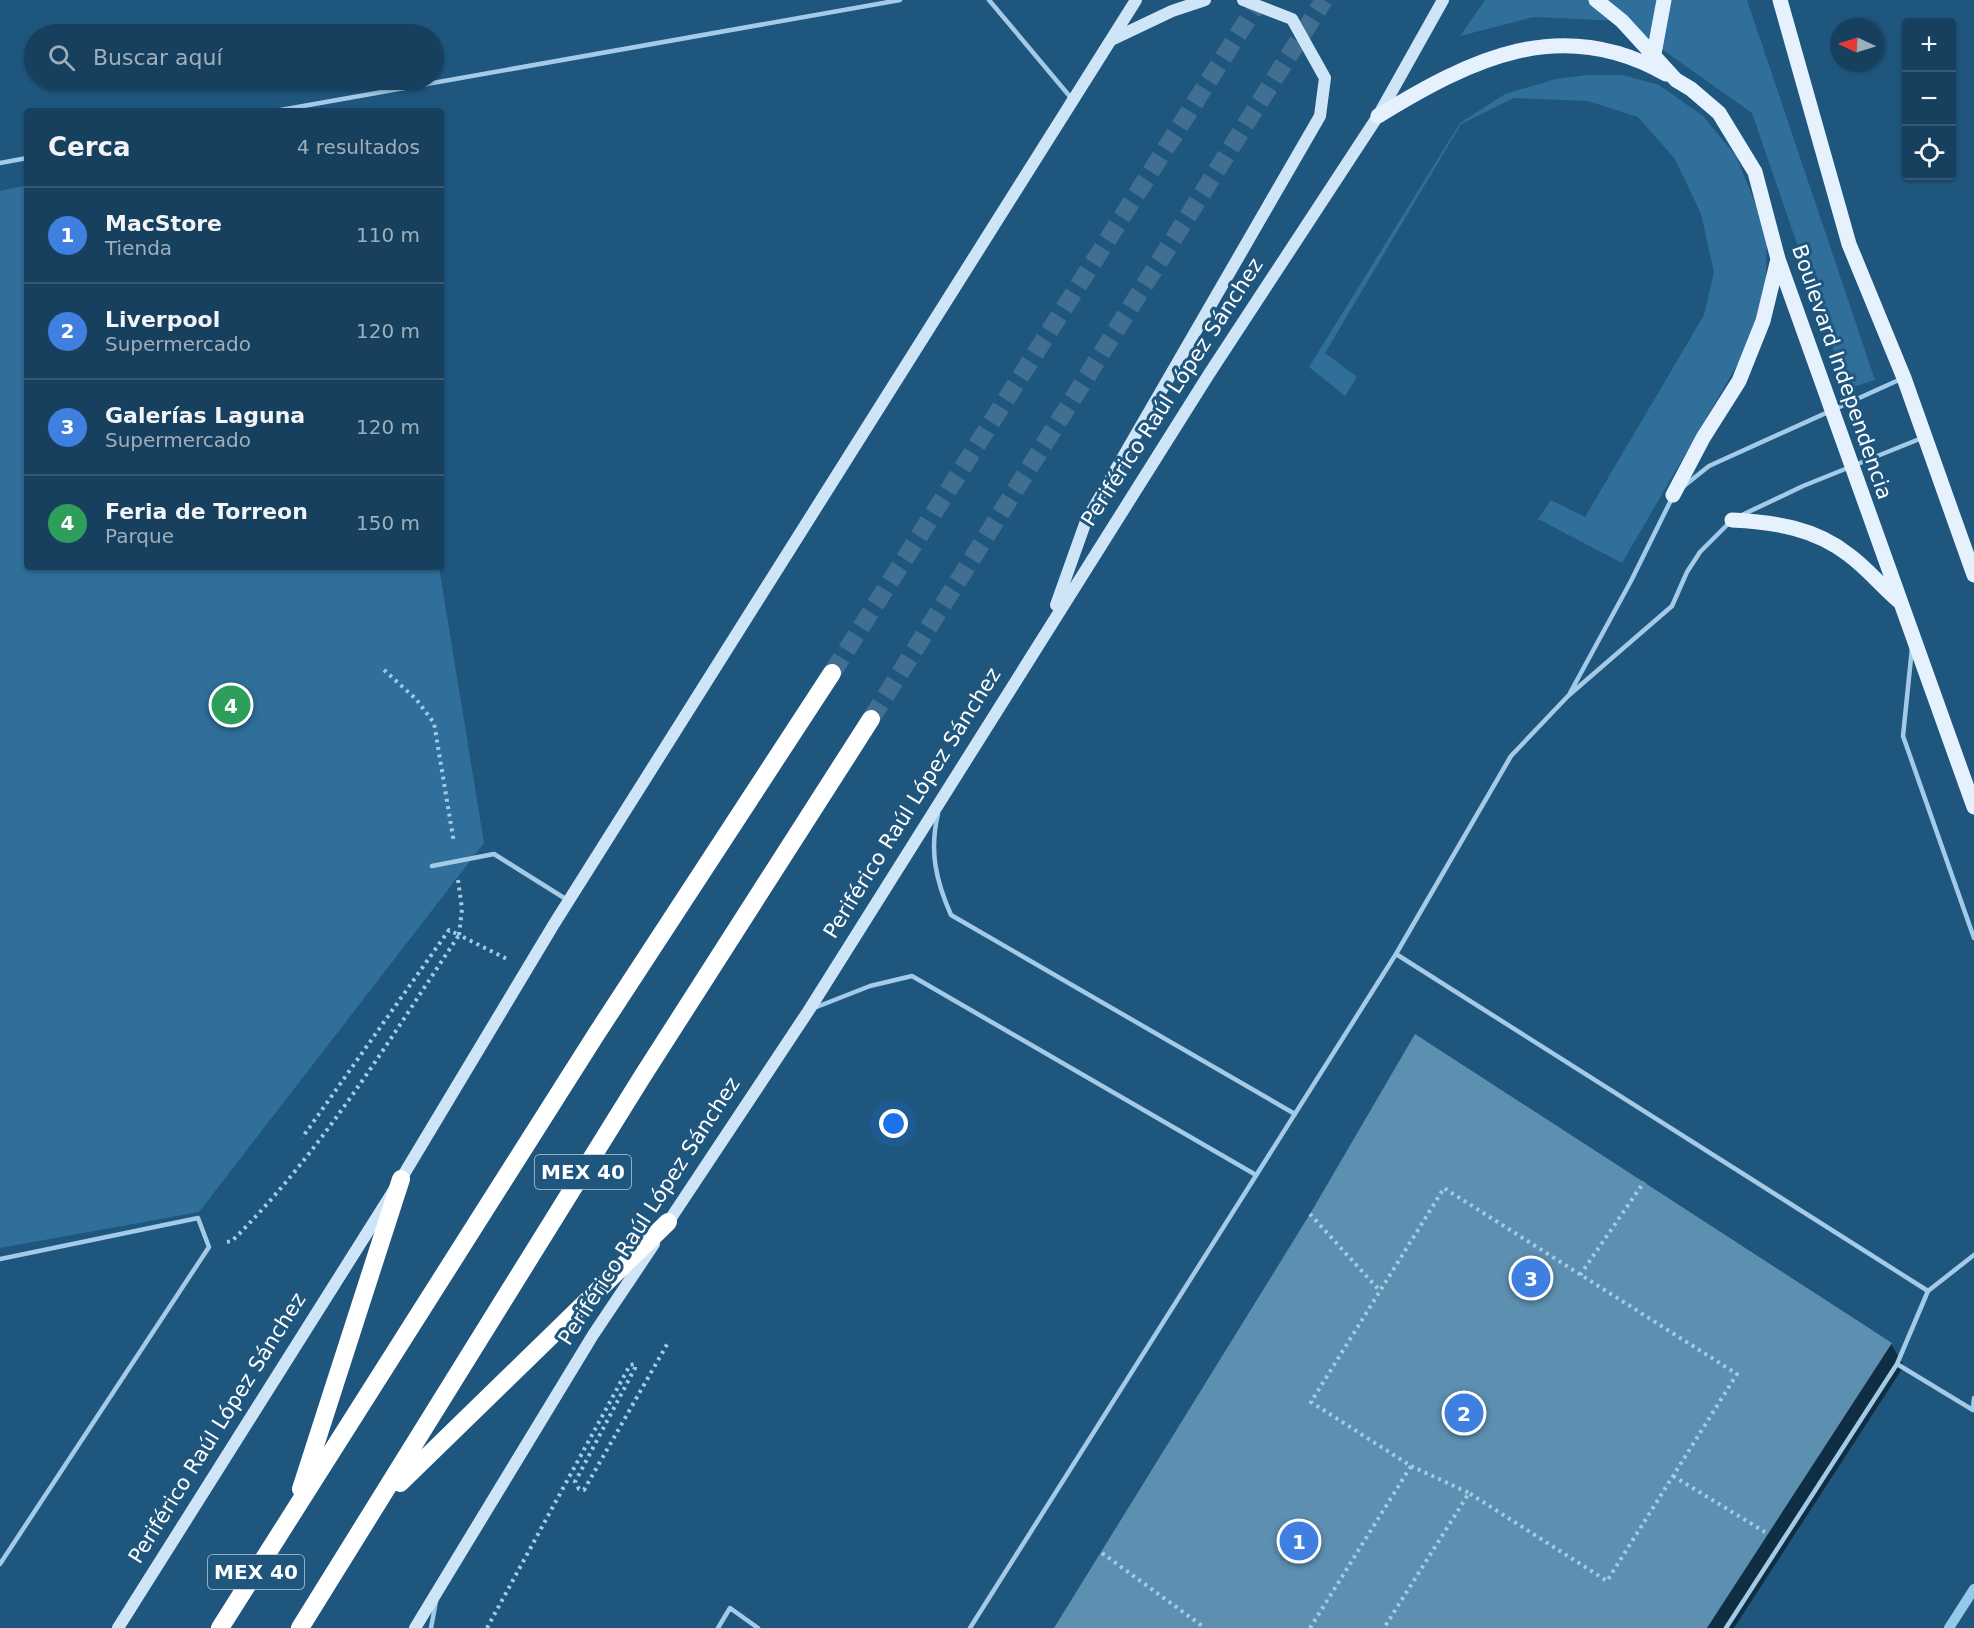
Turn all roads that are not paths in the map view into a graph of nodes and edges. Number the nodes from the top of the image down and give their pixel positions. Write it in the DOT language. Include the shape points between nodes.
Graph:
graph roads {
  1 [pos="900,0"];
  2 [pos="989,0"];
  3 [pos="1136,0"];
  4 [pos="1205,0"];
  5 [pos="1243,0"];
  6 [pos="1443,0"];
  7 [pos="1596,0"];
  8 [pos="1664,0"];
  9 [pos="1780,0"];
  10 [pos="1111,40"];
  11 [pos="1654,54"];
  12 [pos="1676,80"];
  13 [pos="444,81"];
  14 [pos="393,90"];
  15 [pos="1073,100"];
  16 [pos="292,108"];
  17 [pos="1378,116"];
  18 [pos="24,159"];
  19 [pos="0,163"];
  20 [pos="1778,259"];
  21 [pos="1904,378"];
  22 [pos="1833,411"];
  23 [pos="1925,437"];
  24 [pos="1852,467"];
  25 [pos="1673,495"];
  26 [pos="1732,520"];
  27 [pos="1974,575"];
  28 [pos="1900,602"];
  29 [pos="1049,626"];
  30 [pos="1913,636"];
  31 [pos="832,673"];
  32 [pos="1568,696"];
  33 [pos="871,719"];
  34 [pos="943,793"];
  35 [pos="1974,807"];
  36 [pos="432,866"];
  37 [pos="569,901"];
  38 [pos="1974,938"];
  39 [pos="1396,954"];
  40 [pos="809,1010"];
  41 [pos="1294,1114"];
  42 [pos="1256,1175"];
  43 [pos="401,1179"];
  44 [pos="668,1222"];
  45 [pos="1974,1255"];
  46 [pos="0,1258"];
  47 [pos="1928,1291"];
  48 [pos="1897,1364"];
  49 [pos="1974,1398"];
  50 [pos="379,1503"];
  51 [pos="292,1516"];
  52 [pos="0,1564"];
  53 [pos="437,1594"];
  54 [pos="118,1628"];
  55 [pos="220,1628"];
  56 [pos="300,1628"];
  57 [pos="416,1628"];
  58 [pos="431,1628"];
  59 [pos="718,1628"];
  60 [pos="758,1628"];
  61 [pos="970,1628"];
  62 [pos="1726,1628"];
  1 -- 13 [label="lane"];
  2 -- 15 [label="lane"];
  3 -- 10 [label="main road, Periférico Raúl López Sánchez"];
  4 -- 10 [label="main road"];
  5 -- 29 [label="main road" via="1292,19 1325,78 1320,116 1086,521"];
  6 -- 17 [label="main road, Periférico Raúl López Sánchez"];
  7 -- 11 [label="main road, Boulevard Independencia"];
  8 -- 11 [label="main road"];
  9 -- 21 [label="main road" via="1849,244"];
  10 -- 15 [label="main road, Periférico Raúl López Sánchez"];
  11 -- 12 [label="main road, Boulevard Independencia"];
  12 -- 17 [label="main road" via="1650,65 1602,49 1555,45 1513,51 1473,65 1433,83"];
  12 -- 20 [label="main road, Boulevard Independencia" via="1719,113 1755,172"];
  14 -- 16 [label="lane"];
  15 -- 37 [label="main road, Periférico Raúl López Sánchez"];
  17 -- 29 [label="main road, Periférico Raúl López Sánchez"];
  18 -- 19 [label="lane"];
  20 -- 22 [label="main road, Boulevard Independencia"];
  20 -- 25 [label="main road" via="1763,321 1739,381"];
  21 -- 22 [label="lane"];
  21 -- 23 [label="main road"];
  22 -- 24 [label="main road, Boulevard Independencia"];
  22 -- 25 [label="lane" via="1709,466"];
  23 -- 24 [label="lane"];
  23 -- 27 [label="main road"];
  24 -- 26 [label="lane"];
  24 -- 28 [label="main road, Boulevard Independencia"];
  25 -- 32 [label="lane"];
  26 -- 28 [label="main road" via="1774,522 1807,531 1849,554"];
  26 -- 32 [label="lane" via="1700,552 1672,606"];
  28 -- 30 [label="main road, Boulevard Independencia"];
  29 -- 34 [label="main road, Periférico Raúl López Sánchez"];
  30 -- 35 [label="main road, Boulevard Independencia"];
  30 -- 38 [label="lane" via="1903,736"];
  31 -- 51 [label="highway, MEX 40" via="584,1053"];
  32 -- 39 [label="lane" via="1511,756"];
  33 -- 50 [label="highway, MEX 40" via="648,1067"];
  34 -- 40 [label="main road, Periférico Raúl López Sánchez"];
  34 -- 41 [label="lane" via="934,845 938,885 951,915"];
  36 -- 37 [label="lane" via="494,854"];
  37 -- 43 [label="main road, Periférico Raúl López Sánchez"];
  39 -- 41 [label="lane"];
  39 -- 47 [label="lane"];
  40 -- 42 [label="lane" via="870,986 912,976"];
  40 -- 44 [label="main road, Periférico Raúl López Sánchez"];
  41 -- 42 [label="lane"];
  42 -- 61 [label="lane"];
  43 -- 51 [label="highway"];
  43 -- 54 [label="main road, Periférico Raúl López Sánchez"];
  44 -- 50 [label="highway"];
  44 -- 53 [label="main road, Periférico Raúl López Sánchez" via="593,1335"];
  45 -- 47 [label="lane"];
  46 -- 52 [label="lane" via="198,1218 209,1247"];
  47 -- 48 [label="lane"];
  48 -- 49 [label="lane" via="1972,1410"];
  48 -- 62 [label="lane"];
  50 -- 56 [label="highway, MEX 40"];
  51 -- 55 [label="highway, MEX 40"];
  53 -- 57 [label="main road, Periférico Raúl López Sánchez"];
  53 -- 58 [label="lane"];
  59 -- 60 [label="lane" via="730,1608"];
}
